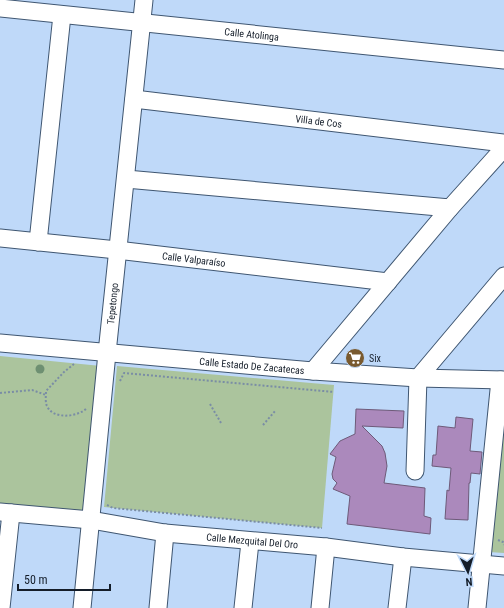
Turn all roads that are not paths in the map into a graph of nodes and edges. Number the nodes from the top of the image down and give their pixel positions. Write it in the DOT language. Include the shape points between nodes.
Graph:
graph roads {
  1 [pos="144,0"];
  2 [pos="0,8"];
  3 [pos="62,15"];
  4 [pos="142,22"];
  5 [pos="504,60"];
  6 [pos="134,100"];
  7 [pos="504,143"];
  8 [pos="504,148"];
  9 [pos="126,179"];
  10 [pos="450,208"];
  11 [pos="0,238"];
  12 [pos="38,242"];
  13 [pos="117,250"];
  14 [pos="388,282"];
  15 [pos="501,283"];
  16 [pos="0,343"];
  17 [pos="106,353"];
  18 [pos="313,372"];
  19 [pos="418,378"];
  20 [pos="502,380"];
  21 [pos="415,471"];
  22 [pos="5,512"];
  23 [pos="91,520"];
  24 [pos="165,533"];
  25 [pos="250,542"];
  26 [pos="326,547"];
  27 [pos="403,557"];
  28 [pos="482,564"];
  29 [pos="504,566"];
  30 [pos="1,608"];
  31 [pos="82,608"];
  32 [pos="158,608"];
  33 [pos="243,608"];
  34 [pos="320,608"];
  35 [pos="397,608"];
  36 [pos="477,608"];
  1 -- 4 [label="street, Tepetongo"];
  2 -- 3 [label="street, Calle Atolinga"];
  3 -- 4 [label="street, Calle Atolinga"];
  3 -- 12 [label="street"];
  4 -- 5 [label="street, Calle Atolinga"];
  4 -- 6 [label="street, Tepetongo"];
  6 -- 7 [label="street, Villa de Cos"];
  6 -- 9 [label="street, Tepetongo"];
  8 -- 10 [label="street"];
  9 -- 10 [label="street"];
  9 -- 13 [label="street, Tepetongo"];
  10 -- 14 [label="street"];
  11 -- 12 [label="street, Calle Valparaíso"];
  12 -- 13 [label="street, Calle Valparaíso"];
  13 -- 14 [label="street, Calle Valparaíso"];
  13 -- 17 [label="street, Tepetongo"];
  14 -- 18 [label="street"];
  15 -- 19 [label="street"];
  16 -- 17 [label="street, Calle Estado De Zacatecas"];
  17 -- 18 [label="street, Calle Estado De Zacatecas"];
  17 -- 23 [label="street, Tepetongo"];
  18 -- 19 [label="street, Calle Estado De Zacatecas"];
  19 -- 20 [label="street, Calle Estado De Zacatecas"];
  19 -- 21 [label="street"];
  20 -- 28 [label="street"];
  22 -- 23 [label="street, Calle Mezquital Del Oro"];
  22 -- 30 [label="street"];
  23 -- 24 [label="street, Calle Mezquital Del Oro"];
  23 -- 31 [label="street, Tepetongo"];
  24 -- 25 [label="street, Calle Mezquital Del Oro"];
  24 -- 32 [label="street"];
  25 -- 26 [label="street, Calle Mezquital Del Oro"];
  25 -- 33 [label="street"];
  26 -- 27 [label="street, Calle Mezquital Del Oro"];
  26 -- 34 [label="street"];
  27 -- 28 [label="street, Calle Mezquital Del Oro"];
  27 -- 35 [label="street"];
  28 -- 29 [label="street, Calle Mezquital Del Oro"];
  28 -- 36 [label="street"];
}
